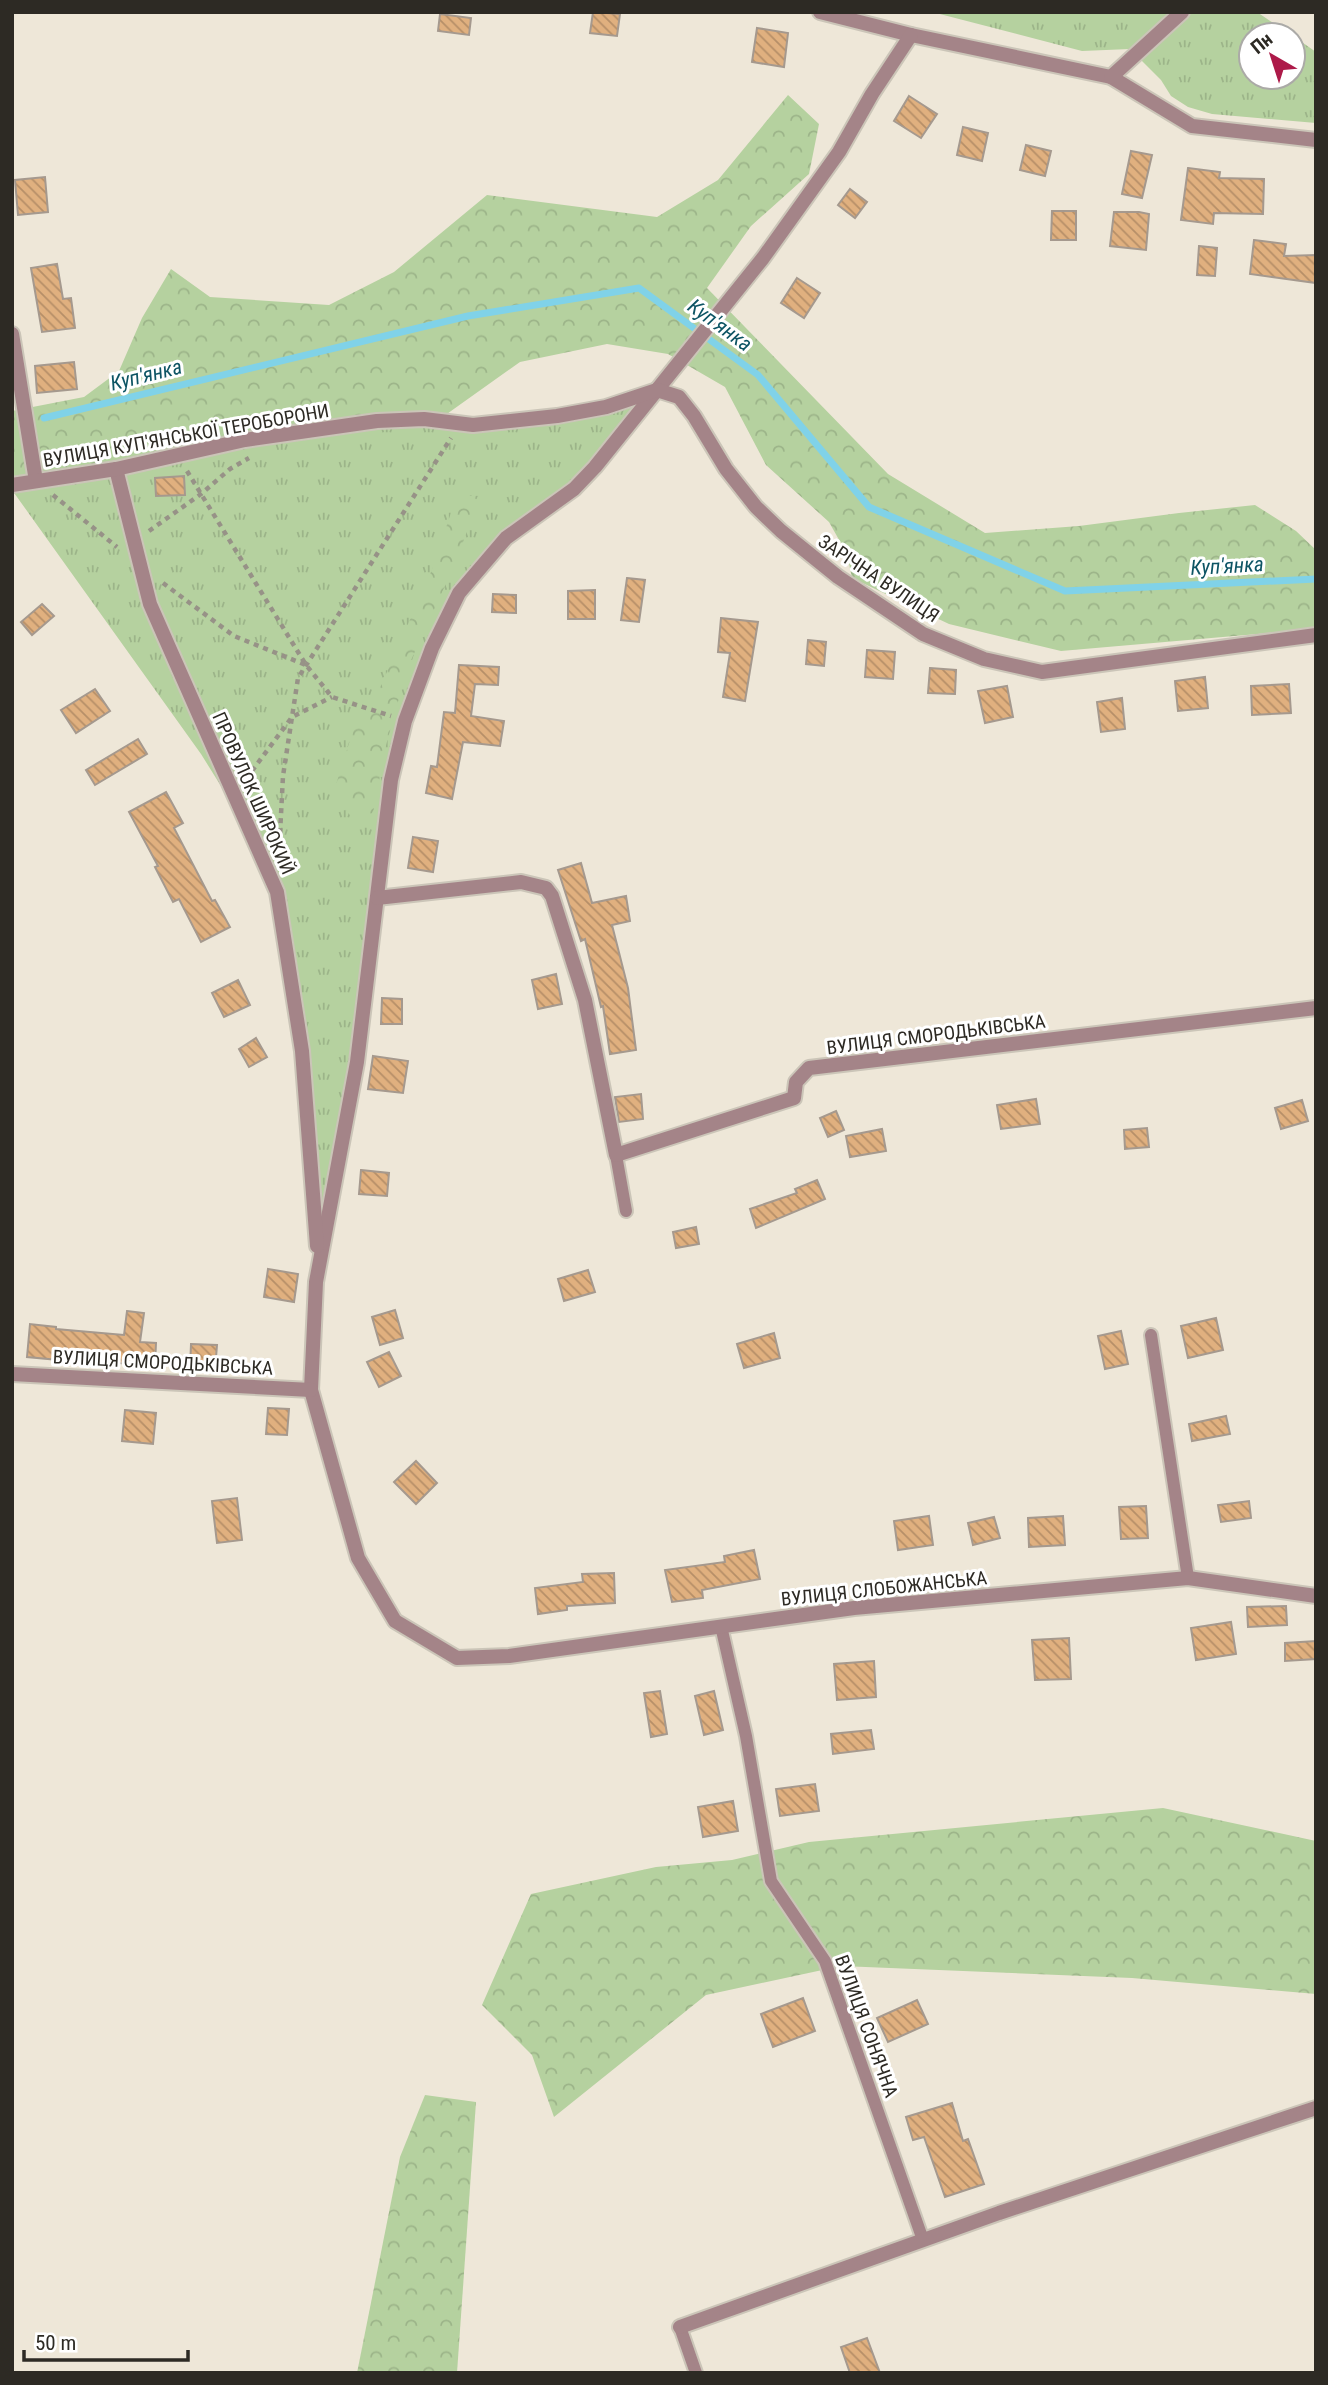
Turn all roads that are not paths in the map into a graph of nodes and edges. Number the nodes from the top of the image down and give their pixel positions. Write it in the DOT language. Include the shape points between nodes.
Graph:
graph roads {
  1 [pos="820,12"];
  2 [pos="1182,12"];
  3 [pos="911,35"];
  4 [pos="1111,77"];
  5 [pos="1316,141"];
  6 [pos="12,334"];
  7 [pos="657,390"];
  8 [pos="116,469"];
  9 [pos="36,481"];
  10 [pos="12,485"];
  11 [pos="1316,635"];
  12 [pos="377,898"];
  13 [pos="1316,1008"];
  14 [pos="616,1155"];
  15 [pos="626,1211"];
  16 [pos="318,1269"];
  17 [pos="1151,1335"];
  18 [pos="12,1374"];
  19 [pos="311,1390"];
  20 [pos="1188,1578"];
  21 [pos="1316,1596"];
  22 [pos="721,1626"];
  23 [pos="1316,2108"];
  24 [pos="923,2241"];
  25 [pos="680,2327"];
  26 [pos="696,2373"];
  1 -- 3 [label="street"];
  2 -- 4 [label="street"];
  3 -- 4 [label="street"];
  3 -- 7 [label="street" via="839,152 764,258"];
  4 -- 5 [label="street" via="1192,126"];
  6 -- 9 [label="street"];
  7 -- 8 [label="street, ВУЛИЦЯ КУП'ЯНСЬКОЇ ТЕРОБОРОНИ" via="606,407 557,416 473,425 424,419 377,421 245,439"];
  7 -- 11 [label="street, ЗАРІЧНА ВУЛИЦЯ" via="679,397 726,469 781,531 838,577 923,634 984,659 1042,671"];
  7 -- 12 [label="street" via="574,489 506,538 459,593 405,720 391,780"];
  8 -- 9 [label="street, ВУЛИЦЯ КУП'ЯНСЬКОЇ ТЕРОБОРОНИ"];
  8 -- 16 [label="street, ПРОВУЛОК ШИРОКИЙ" via="150,604 277,892 302,1051"];
  9 -- 10 [label="street, ВУЛИЦЯ КУП'ЯНСЬКОЇ ТЕРОБОРОНИ"];
  12 -- 14 [label="street" via="521,882 546,888 585,1000"];
  12 -- 16 [label="street" via="357,1062"];
  13 -- 14 [label="street, ВУЛИЦЯ СМОРОДЬКІВСЬКА" via="809,1068 796,1082 794,1098"];
  14 -- 15 [label="lane"];
  16 -- 19 [label="street"];
  17 -- 20 [label="lane"];
  18 -- 19 [label="street, ВУЛИЦЯ СМОРОДЬКІВСЬКА"];
  19 -- 22 [label="street, ВУЛИЦЯ СЛОБОЖАНСЬКА" via="358,1558 395,1621 457,1658 509,1656"];
  20 -- 21 [label="street, ВУЛИЦЯ СЛОБОЖАНСЬКА"];
  20 -- 22 [label="street, ВУЛИЦЯ СЛОБОЖАНСЬКА" via="854,1608"];
  22 -- 24 [label="lane, ВУЛИЦЯ СОНЯЧНА" via="771,1881 825,1961"];
  23 -- 24 [label="street"];
  24 -- 25 [label="street"];
  25 -- 26 [label="lane"];
}
